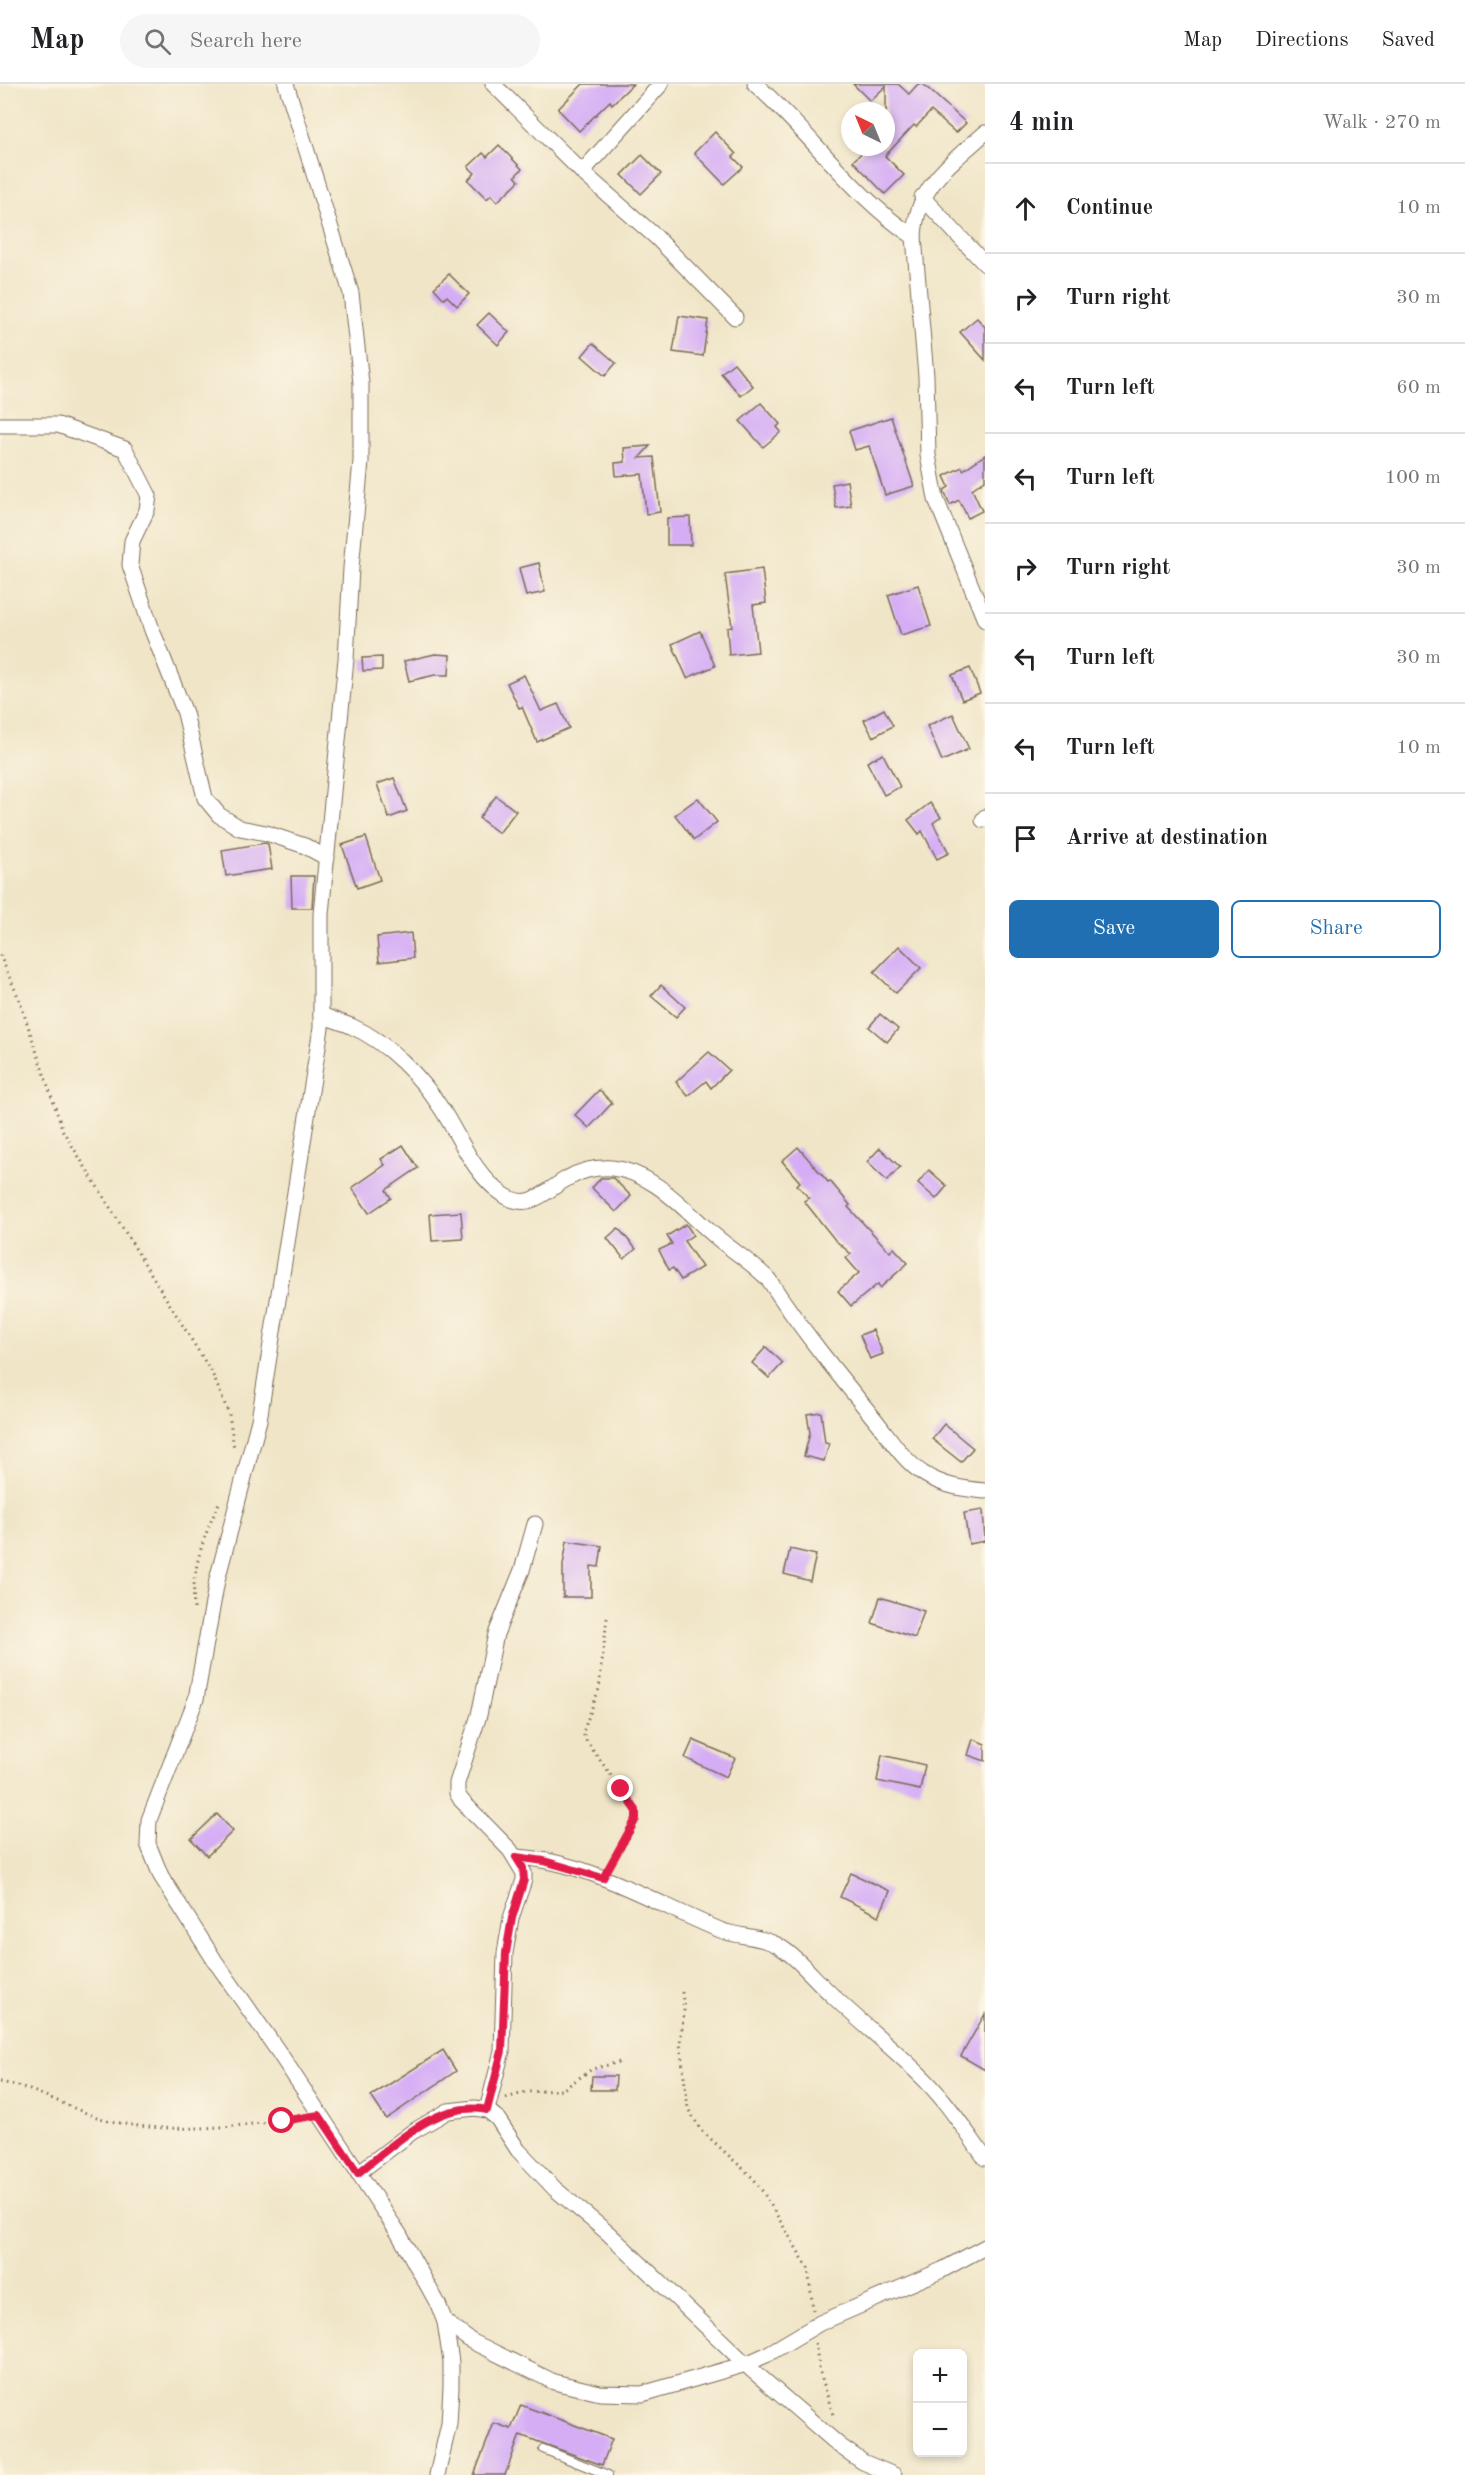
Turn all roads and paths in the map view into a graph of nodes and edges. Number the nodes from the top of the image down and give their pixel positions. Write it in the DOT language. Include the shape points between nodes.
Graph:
graph roads {
  1 [pos="286,84"];
  2 [pos="493,84"];
  3 [pos="662,84"];
  4 [pos="756,84"];
  5 [pos="985,133"];
  6 [pos="582,172"];
  7 [pos="922,197"];
  8 [pos="914,237"];
  9 [pos="985,264"];
  10 [pos="735,317"];
  11 [pos="0,425"];
  12 [pos="985,621"];
  13 [pos="327,858"];
  14 [pos="0,955"];
  15 [pos="321,1015"];
  16 [pos="233,1455"];
  17 [pos="985,1491"];
  18 [pos="222,1497"];
  19 [pos="535,1524"];
  20 [pos="194,1613"];
  21 [pos="607,1618"];
  22 [pos="516,1857"];
  23 [pos="603,1878"];
  24 [pos="682,1992"];
  25 [pos="620,2062"];
  26 [pos="0,2082"];
  27 [pos="488,2109"];
  28 [pos="319,2115"];
  29 [pos="985,2158"];
  30 [pos="358,2173"];
  31 [pos="985,2247"];
  32 [pos="445,2322"];
  33 [pos="813,2327"];
  34 [pos="746,2364"];
  35 [pos="840,2446"];
  36 [pos="543,2449"];
  37 [pos="437,2475"];
  38 [pos="608,2475"];
  39 [pos="894,2475"];
  1 -- 13 [label="street" via="351,293 361,383 361,461"];
  2 -- 6 [label="street"];
  3 -- 6 [label="street"];
  4 -- 8 [label="street" via="860,194 889,221"];
  5 -- 7 [label="street" via="941,173"];
  6 -- 10 [label="street" via="656,237"];
  7 -- 8 [label="street"];
  7 -- 9 [label="street"];
  8 -- 12 [label="street" via="926,376 928,455 934,488"];
  11 -- 13 [label="street" via="58,425 125,450 150,496 132,541 130,566 185,713 206,798 219,815 240,828 266,832"];
  13 -- 15 [label="street" via="321,914"];
  14 -- 16 [label="path" via="19,999 63,1131 212,1373 233,1428"];
  15 -- 17 [label="street" via="352,1026 392,1052 429,1092 490,1183 514,1200 534,1201 567,1178 597,1168 634,1174 666,1192 769,1280 907,1459 938,1482"];
  15 -- 28 [label="street" via="258,1420 224,1552 196,1699 149,1820 147,1835 161,1876"];
  18 -- 20 [label="path" via="194,1571"];
  19 -- 22 [label="street" via="522,1570 495,1634 479,1715 457,1783 461,1800"];
  21 -- 23 [label="path" via="599,1689 583,1726 583,1736 636,1810 636,1819"];
  22 -- 23 [label="street"];
  22 -- 27 [label="street" via="524,1880 506,1953 502,2051"];
  23 -- 29 [label="street" via="720,1930 775,1944 784,1950 919,2073"];
  24 -- 33 [label="path" via="680,2043 688,2109 701,2130 754,2179 805,2261 812,2287"];
  25 -- 27 [label="path" via="592,2069 562,2090 517,2094"];
  26 -- 28 [label="path" via="25,2087 100,2118 154,2128 282,2121"];
  27 -- 30 [label="street" via="448,2111"];
  27 -- 34 [label="street" via="518,2150 555,2189 608,2233"];
  28 -- 30 [label="street"];
  30 -- 32 [label="street" via="405,2244"];
  31 -- 33 [label="street"];
  32 -- 34 [label="street" via="471,2341 527,2370 554,2382 600,2393 642,2394"];
  32 -- 37 [label="street" via="451,2387 449,2424"];
  33 -- 34 [label="street"];
  33 -- 35 [label="path" via="820,2372"];
  34 -- 35 [label="street"];
  35 -- 39 [label="street" via="863,2462"];
  36 -- 38 [label="lane"];
}
